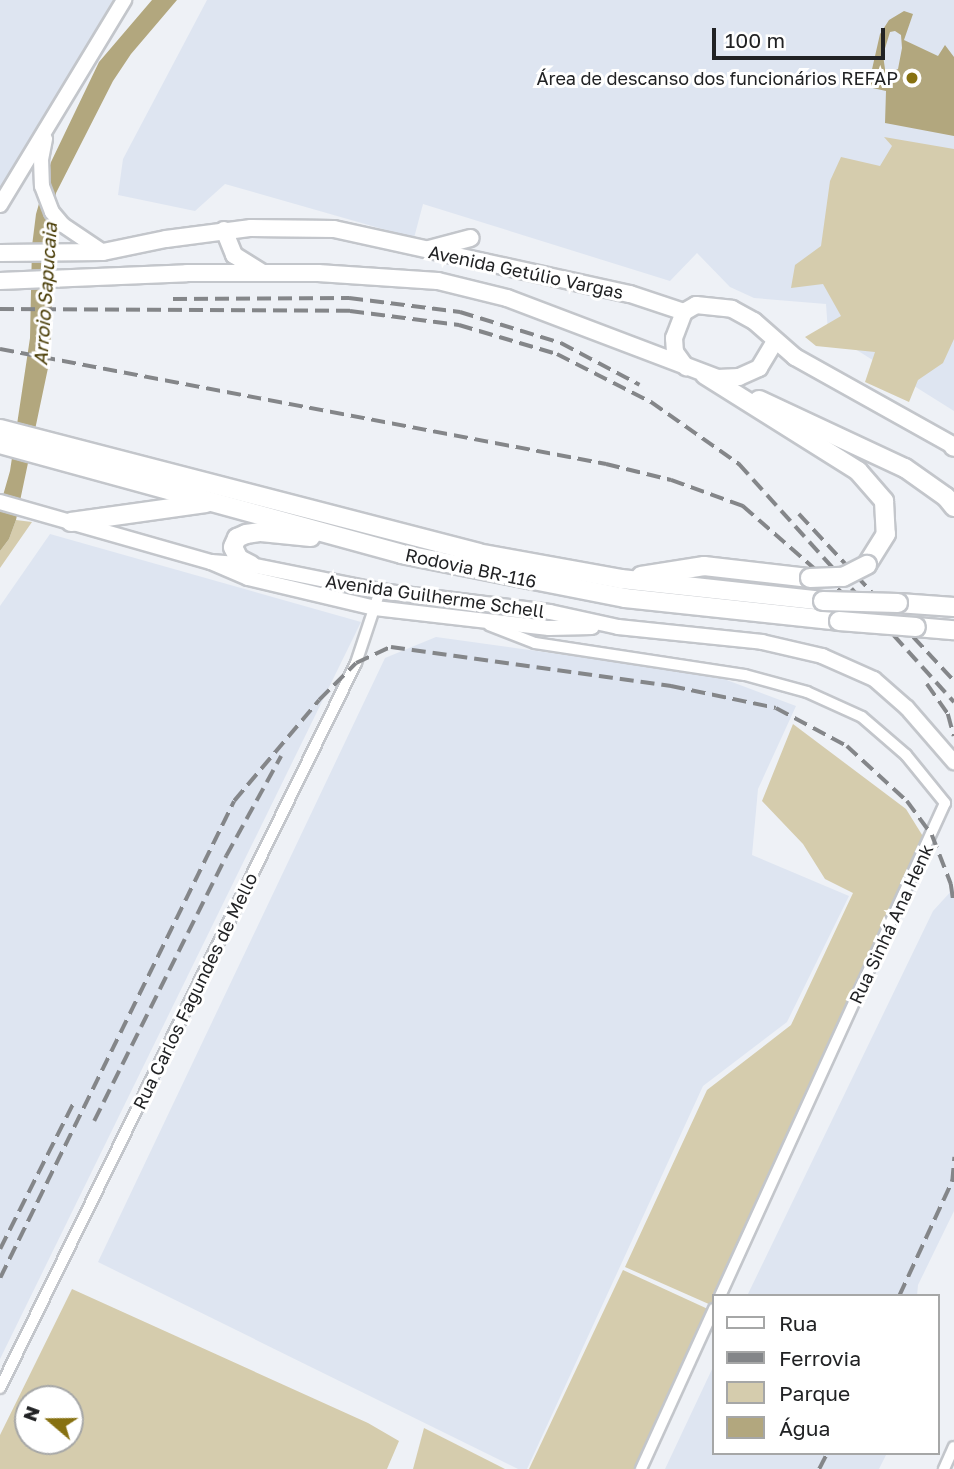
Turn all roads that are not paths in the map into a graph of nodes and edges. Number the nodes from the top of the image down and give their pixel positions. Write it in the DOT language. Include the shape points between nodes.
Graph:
graph roads {
  1 [pos="124,0"];
  2 [pos="48,128"];
  3 [pos="0,205"];
  4 [pos="224,230"];
  5 [pos="471,238"];
  6 [pos="427,250"];
  7 [pos="103,253"];
  8 [pos="4,254"];
  9 [pos="265,274"];
  10 [pos="3,279"];
  11 [pos="684,312"];
  12 [pos="775,341"];
  13 [pos="686,367"];
  14 [pos="705,375"];
  15 [pos="0,429"];
  16 [pos="0,444"];
  17 [pos="954,446"];
  18 [pos="55,451"];
  19 [pos="216,501"];
  20 [pos="6,503"];
  21 [pos="954,507"];
  22 [pos="71,522"];
  23 [pos="363,543"];
  24 [pos="211,562"];
  25 [pos="251,565"];
  26 [pos="621,579"];
  27 [pos="380,591"];
  28 [pos="471,602"];
  29 [pos="953,607"];
  30 [pos="375,608"];
  31 [pos="468,618"];
  32 [pos="618,627"];
  33 [pos="954,630"];
  34 [pos="953,761"];
  35 [pos="721,1294"];
  36 [pos="712,1313"];
  37 [pos="0,1388"];
  38 [pos="954,1447"];
  39 [pos="641,1469"];
  40 [pos="944,1469"];
  1 -- 2 [label="main road"];
  2 -- 3 [label="main road"];
  2 -- 7 [label="main road" via="41,159 46,199 63,225"];
  4 -- 6 [label="main road, Avenida Getúlio Vargas" via="334,229"];
  4 -- 7 [label="main road, Avenida Getúlio Vargas"];
  4 -- 9 [label="main road" via="234,255"];
  5 -- 6 [label="main road"];
  6 -- 11 [label="main road, Avenida Getúlio Vargas" via="629,294"];
  7 -- 8 [label="main road, Avenida Getúlio Vargas"];
  9 -- 10 [label="main road, Avenida Getúlio Vargas"];
  9 -- 13 [label="main road, Avenida Getúlio Vargas" via="438,281 507,298"];
  11 -- 12 [label="main road, Avenida Getúlio Vargas" via="696,305 732,309 754,321"];
  11 -- 13 [label="main road" via="674,338 676,352"];
  12 -- 14 [label="main road" via="759,368 748,374"];
  12 -- 17 [label="main road, Avenida Getúlio Vargas" via="795,357"];
  13 -- 14 [label="main road, Avenida Getúlio Vargas"];
  14 -- 21 [label="highway" via="905,468"];
  14 -- 26 [label="highway, bridge" via="858,471 884,501 886,534 867,565 843,576 810,578 704,566"];
  15 -- 18 [label="highway, Rodovia BR-116"];
  16 -- 18 [label="highway, Rodovia BR-116"];
  18 -- 19 [label="highway, Rodovia BR-116"];
  18 -- 26 [label="highway, Rodovia BR-116" via="478,553"];
  19 -- 22 [label="highway"];
  19 -- 23 [label="highway, Rodovia BR-116"];
  20 -- 22 [label="main road, Avenida Guilherme Schell"];
  22 -- 24 [label="main road, Avenida Guilherme Schell"];
  23 -- 25 [label="highway" via="246,534 237,538 233,547 239,559"];
  23 -- 33 [label="highway, Rodovia BR-116, bridge" via="625,598"];
  24 -- 25 [label="main road, Avenida Guilherme Schell"];
  24 -- 30 [label="main road, Avenida Guilherme Schell" via="248,578"];
  25 -- 27 [label="main road, Avenida Guilherme Schell"];
  26 -- 29 [label="highway, Rodovia BR-116, bridge" via="823,601"];
  27 -- 28 [label="main road, Avenida Guilherme Schell"];
  27 -- 30 [label="street, Rua Carlos Fagundes de Mello"];
  28 -- 31 [label="main road"];
  28 -- 32 [label="main road, Avenida Guilherme Schell" via="551,612"];
  30 -- 31 [label="main road, Avenida Guilherme Schell"];
  30 -- 37 [label="street, Rua Carlos Fagundes de Mello" via="350,675"];
  31 -- 32 [label="main road, Avenida Guilherme Schell" via="549,628"];
  31 -- 35 [label="street, Rua Sinhá Ana Henk" via="535,643 745,675 807,692 862,717 906,755 944,803"];
  32 -- 34 [label="main road, Avenida Guilherme Schell" via="762,642 822,656 874,679"];
  36 -- 39 [label="street"];
  38 -- 40 [label="street"];
}
